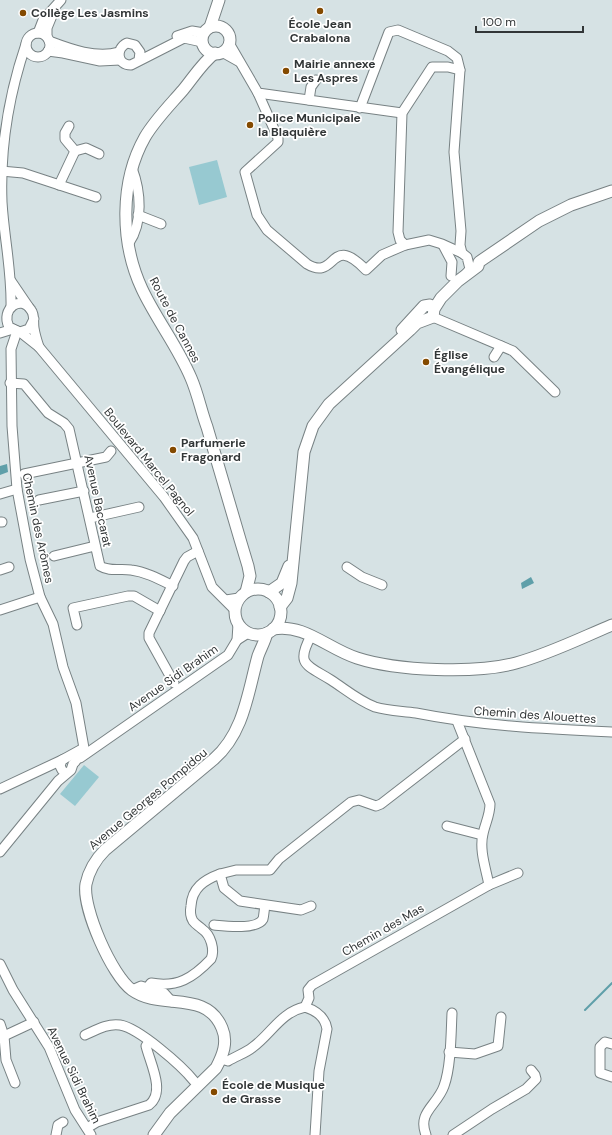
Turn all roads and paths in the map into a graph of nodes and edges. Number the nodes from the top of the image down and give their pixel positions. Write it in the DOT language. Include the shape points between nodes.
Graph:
graph roads {
  1 [pos="219,0"];
  2 [pos="224,0"];
  3 [pos="58,3"];
  4 [pos="38,33"];
  5 [pos="208,35"];
  6 [pos="48,39"];
  7 [pos="229,43"];
  8 [pos="26,44"];
  9 [pos="139,49"];
  10 [pos="48,51"];
  11 [pos="218,53"];
  12 [pos="35,56"];
  13 [pos="120,56"];
  14 [pos="139,60"];
  15 [pos="238,61"];
  16 [pos="18,68"];
  17 [pos="460,70"];
  18 [pos="316,80"];
  19 [pos="186,87"];
  20 [pos="258,92"];
  21 [pos="309,100"];
  22 [pos="360,108"];
  23 [pos="402,113"];
  24 [pos="69,126"];
  25 [pos="75,151"];
  26 [pos="99,154"];
  27 [pos="132,168"];
  28 [pos="1,171"];
  29 [pos="59,185"];
  30 [pos="612,191"];
  31 [pos="96,197"];
  32 [pos="138,215"];
  33 [pos="161,224"];
  34 [pos="129,243"];
  35 [pos="442,244"];
  36 [pos="406,246"];
  37 [pos="462,253"];
  38 [pos="474,264"];
  39 [pos="452,276"];
  40 [pos="11,281"];
  41 [pos="29,307"];
  42 [pos="9,310"];
  43 [pos="429,312"];
  44 [pos="34,319"];
  45 [pos="0,323"];
  46 [pos="17,331"];
  47 [pos="0,332"];
  48 [pos="501,346"];
  49 [pos="39,347"];
  50 [pos="494,357"];
  51 [pos="10,383"];
  52 [pos="555,392"];
  53 [pos="111,451"];
  54 [pos="77,462"];
  55 [pos="24,474"];
  56 [pos="17,489"];
  57 [pos="84,491"];
  58 [pos="0,494"];
  59 [pos="39,500"];
  60 [pos="139,507"];
  61 [pos="90,518"];
  62 [pos="95,546"];
  63 [pos="295,546"];
  64 [pos="198,551"];
  65 [pos="54,556"];
  66 [pos="347,567"];
  67 [pos="250,576"];
  68 [pos="382,585"];
  69 [pos="173,586"];
  70 [pos="266,590"];
  71 [pos="242,595"];
  72 [pos="40,596"];
  73 [pos="226,600"];
  74 [pos="0,610"];
  75 [pos="235,610"];
  76 [pos="160,611"];
  77 [pos="281,611"];
  78 [pos="238,624"];
  79 [pos="77,625"];
  80 [pos="612,625"];
  81 [pos="289,627"];
  82 [pos="270,631"];
  83 [pos="249,633"];
  84 [pos="311,636"];
  85 [pos="237,640"];
  86 [pos="259,655"];
  87 [pos="174,683"];
  88 [pos="457,721"];
  89 [pos="116,731"];
  90 [pos="612,732"];
  91 [pos="465,739"];
  92 [pos="84,748"];
  93 [pos="67,765"];
  94 [pos="0,789"];
  95 [pos="447,826"];
  96 [pos="482,835"];
  97 [pos="0,852"];
  98 [pos="518,873"];
  99 [pos="220,874"];
  100 [pos="489,884"];
  101 [pos="265,906"];
  102 [pos="311,906"];
  103 [pos="214,925"];
  104 [pos="0,964"];
  105 [pos="147,988"];
  106 [pos="132,990"];
  107 [pos="172,1002"];
  108 [pos="305,1008"];
  109 [pos="452,1013"];
  110 [pos="501,1017"];
  111 [pos="34,1022"];
  112 [pos="0,1024"];
  113 [pos="85,1034"];
  114 [pos="4,1036"];
  115 [pos="149,1042"];
  116 [pos="612,1044"];
  117 [pos="449,1052"];
  118 [pos="221,1059"];
  119 [pos="531,1070"];
  120 [pos="612,1077"];
  121 [pos="194,1080"];
  122 [pos="15,1083"];
  123 [pos="170,1113"];
  124 [pos="63,1122"];
  125 [pos="89,1132"];
  126 [pos="56,1135"];
  127 [pos="148,1135"];
  128 [pos="154,1135"];
  129 [pos="315,1135"];
  130 [pos="426,1135"];
  131 [pos="453,1135"];
  1 -- 5 [label="main road, Route de Cannes"];
  2 -- 5 [label="main road, Route de Cannes" via="220,18"];
  3 -- 4 [label="street" via="43,20"];
  3 -- 6 [label="street" via="47,28"];
  4 -- 6 [label="street"];
  4 -- 8 [label="street" via="32,35"];
  5 -- 7 [label="main road" via="228,32"];
  5 -- 9 [label="street" via="184,32 153,48"];
  5 -- 11 [label="main road"];
  5 -- 14 [label="street" via="184,38"];
  5 -- 19 [label="main road, Route de Cannes" via="201,58"];
  6 -- 10 [label="street"];
  6 -- 13 [label="street" via="65,47"];
  7 -- 11 [label="main road, Route de Cannes"];
  7 -- 15 [label="street"];
  8 -- 12 [label="street" via="29,52"];
  8 -- 16 [label="street"];
  9 -- 13 [label="street" via="135,45 127,44 121,48"];
  9 -- 14 [label="street"];
  10 -- 12 [label="street" via="43,56"];
  10 -- 13 [label="street" via="100,61"];
  11 -- 15 [label="street"];
  11 -- 19 [label="main road, Route de Cannes" via="206,61"];
  12 -- 16 [label="street"];
  13 -- 14 [label="street" via="128,65"];
  15 -- 20 [label="street"];
  16 -- 28 [label="street" via="6,124"];
  17 -- 22 [label="street" via="457,58 448,51 398,30 389,32"];
  17 -- 23 [label="street" via="432,67"];
  17 -- 37 [label="street" via="454,152"];
  18 -- 21 [label="street" via="311,87"];
  19 -- 27 [label="main road, Route de Cannes" via="158,118"];
  20 -- 21 [label="street"];
  20 -- 36 [label="street" via="278,142 245,172 257,215 267,230 314,269 322,269 341,254 354,257 366,270 382,254"];
  21 -- 22 [label="street"];
  22 -- 23 [label="street"];
  23 -- 36 [label="street" via="398,232 400,240"];
  24 -- 25 [label="street" via="64,139"];
  25 -- 26 [label="street" via="86,148"];
  25 -- 29 [label="street"];
  27 -- 32 [label="street" via="139,189"];
  27 -- 34 [label="main road, Route de Cannes" via="126,205"];
  28 -- 29 [label="street" via="13,170"];
  28 -- 40 [label="street"];
  29 -- 31 [label="street"];
  30 -- 38 [label="main road" via="572,205 539,221"];
  32 -- 33 [label="street"];
  32 -- 34 [label="street" via="136,233"];
  34 -- 67 [label="main road, Route de Cannes" via="142,288 184,363 199,398"];
  35 -- 36 [label="street" via="429,240"];
  35 -- 37 [label="street"];
  35 -- 39 [label="street" via="452,262"];
  37 -- 38 [label="street"];
  38 -- 39 [label="main road"];
  38 -- 43 [label="main road" via="478,266 465,275"];
  39 -- 43 [label="main road" via="436,293"];
  40 -- 41 [label="street"];
  40 -- 42 [label="street"];
  41 -- 42 [label="street" via="22,304"];
  41 -- 44 [label="street"];
  42 -- 45 [label="street"];
  42 -- 46 [label="street" via="7,323"];
  43 -- 48 [label="street"];
  43 -- 63 [label="main road" via="329,404 313,426 304,447"];
  44 -- 46 [label="street" via="29,329"];
  44 -- 49 [label="street, Boulevard Marcel Pagnol"];
  46 -- 47 [label="street"];
  46 -- 49 [label="street, Boulevard Marcel Pagnol"];
  46 -- 51 [label="street, Chemin des Arômes" via="10,349"];
  48 -- 50 [label="street"];
  48 -- 52 [label="street" via="513,352"];
  49 -- 64 [label="street, Boulevard Marcel Pagnol" via="164,497 188,528"];
  51 -- 54 [label="street, Avenue Baccarat" via="25,380 48,413 64,423 69,429"];
  51 -- 56 [label="street, Chemin des Arômes" via="13,466"];
  53 -- 54 [label="street" via="106,457"];
  54 -- 55 [label="street"];
  54 -- 57 [label="street, Avenue Baccarat"];
  56 -- 58 [label="street"];
  56 -- 72 [label="street, Chemin des Arômes" via="30,559"];
  57 -- 59 [label="street"];
  57 -- 61 [label="street, Avenue Baccarat"];
  60 -- 61 [label="street"];
  61 -- 62 [label="street, Avenue Baccarat"];
  62 -- 65 [label="street"];
  62 -- 69 [label="street, Avenue Baccarat" via="100,566 107,570 141,572"];
  63 -- 70 [label="main road" via="285,579"];
  63 -- 77 [label="main road" via="292,583"];
  64 -- 69 [label="street" via="187,557"];
  64 -- 73 [label="street, Boulevard Marcel Pagnol" via="212,587"];
  66 -- 68 [label="street" via="362,577"];
  67 -- 70 [label="main road, Route de Cannes"];
  67 -- 71 [label="main road"];
  69 -- 76 [label="street"];
  70 -- 71 [label="main road"];
  70 -- 77 [label="main road" via="274,596"];
  71 -- 73 [label="street"];
  71 -- 75 [label="main road"];
  72 -- 74 [label="street"];
  72 -- 92 [label="street, Chemin des Arômes" via="53,624 63,666 76,703"];
  73 -- 75 [label="street, Boulevard Marcel Pagnol"];
  75 -- 78 [label="main road"];
  76 -- 79 [label="street" via="134,596 128,596 73,608"];
  76 -- 87 [label="street" via="149,638"];
  77 -- 81 [label="main road"];
  77 -- 82 [label="main road"];
  78 -- 83 [label="main road"];
  78 -- 85 [label="street"];
  80 -- 84 [label="main road" via="527,660 486,669 449,670 370,662 342,653"];
  81 -- 82 [label="main road"];
  81 -- 84 [label="main road"];
  82 -- 83 [label="main road" via="259,635"];
  82 -- 86 [label="main road, Avenue Georges Pompidou"];
  83 -- 85 [label="street, Avenue Sidi Brahim"];
  83 -- 86 [label="main road"];
  84 -- 88 [label="street" via="304,650 304,662 361,700 384,710"];
  85 -- 89 [label="street, Avenue Sidi Brahim" via="228,655"];
  86 -- 106 [label="main road, Avenue Georges Pompidou" via="243,712 228,745 214,760 105,850 93,863 89,873 86,894 89,912 113,967"];
  88 -- 90 [label="street, Chemin des Alouettes"];
  88 -- 91 [label="street"];
  89 -- 92 [label="street, Avenue Sidi Brahim"];
  89 -- 93 [label="street, Avenue Sidi Brahim"];
  91 -- 96 [label="street" via="490,804 490,813"];
  91 -- 99 [label="street" via="381,804 376,806 359,800 351,802 279,859 270,870 236,870"];
  92 -- 93 [label="street, Avenue Sidi Brahim"];
  93 -- 94 [label="street" via="46,768"];
  93 -- 97 [label="street" via="58,782"];
  95 -- 96 [label="street"];
  96 -- 100 [label="street"];
  98 -- 100 [label="street, Chemin des Mas"];
  99 -- 101 [label="street" via="224,888 234,898 248,904"];
  99 -- 105 [label="street" via="202,883 191,900 191,918 211,941 211,959 181,982 165,985 151,983"];
  100 -- 108 [label="street, Chemin des Mas" via="312,985 308,990"];
  101 -- 102 [label="street" via="301,910"];
  101 -- 103 [label="street" via="263,918 259,922 241,926"];
  104 -- 111 [label="street, Avenue Sidi Brahim"];
  105 -- 106 [label="street" via="137,986"];
  105 -- 107 [label="street" via="164,993"];
  106 -- 107 [label="main road, Avenue Georges Pompidou" via="151,999"];
  107 -- 118 [label="main road, Avenue Georges Pompidou" via="203,1006 216,1017 225,1038"];
  108 -- 118 [label="street" via="283,1018 252,1048 228,1061"];
  108 -- 129 [label="street" via="318,1013 326,1023 327,1029 319,1071"];
  109 -- 117 [label="street"];
  110 -- 117 [label="street" via="498,1046 476,1054"];
  111 -- 114 [label="street"];
  111 -- 125 [label="street, Avenue Sidi Brahim" via="49,1047 76,1110"];
  112 -- 114 [label="street"];
  113 -- 115 [label="street" via="111,1025 121,1025"];
  114 -- 122 [label="street" via="6,1060"];
  115 -- 121 [label="street" via="166,1053"];
  115 -- 125 [label="street" via="146,1046 157,1089 154,1101 149,1105 97,1122"];
  116 -- 120 [label="street" via="606,1042 600,1047 600,1073"];
  117 -- 130 [label="street" via="445,1085 423,1121"];
  118 -- 121 [label="main road"];
  118 -- 123 [label="main road, Avenue Georges Pompidou" via="210,1076"];
  119 -- 131 [label="street" via="536,1079 526,1089"];
  121 -- 123 [label="main road" via="195,1084"];
  121 -- 127 [label="main road" via="164,1110"];
  123 -- 128 [label="main road, Avenue Georges Pompidou"];
  124 -- 126 [label="street" via="58,1125"];
}
